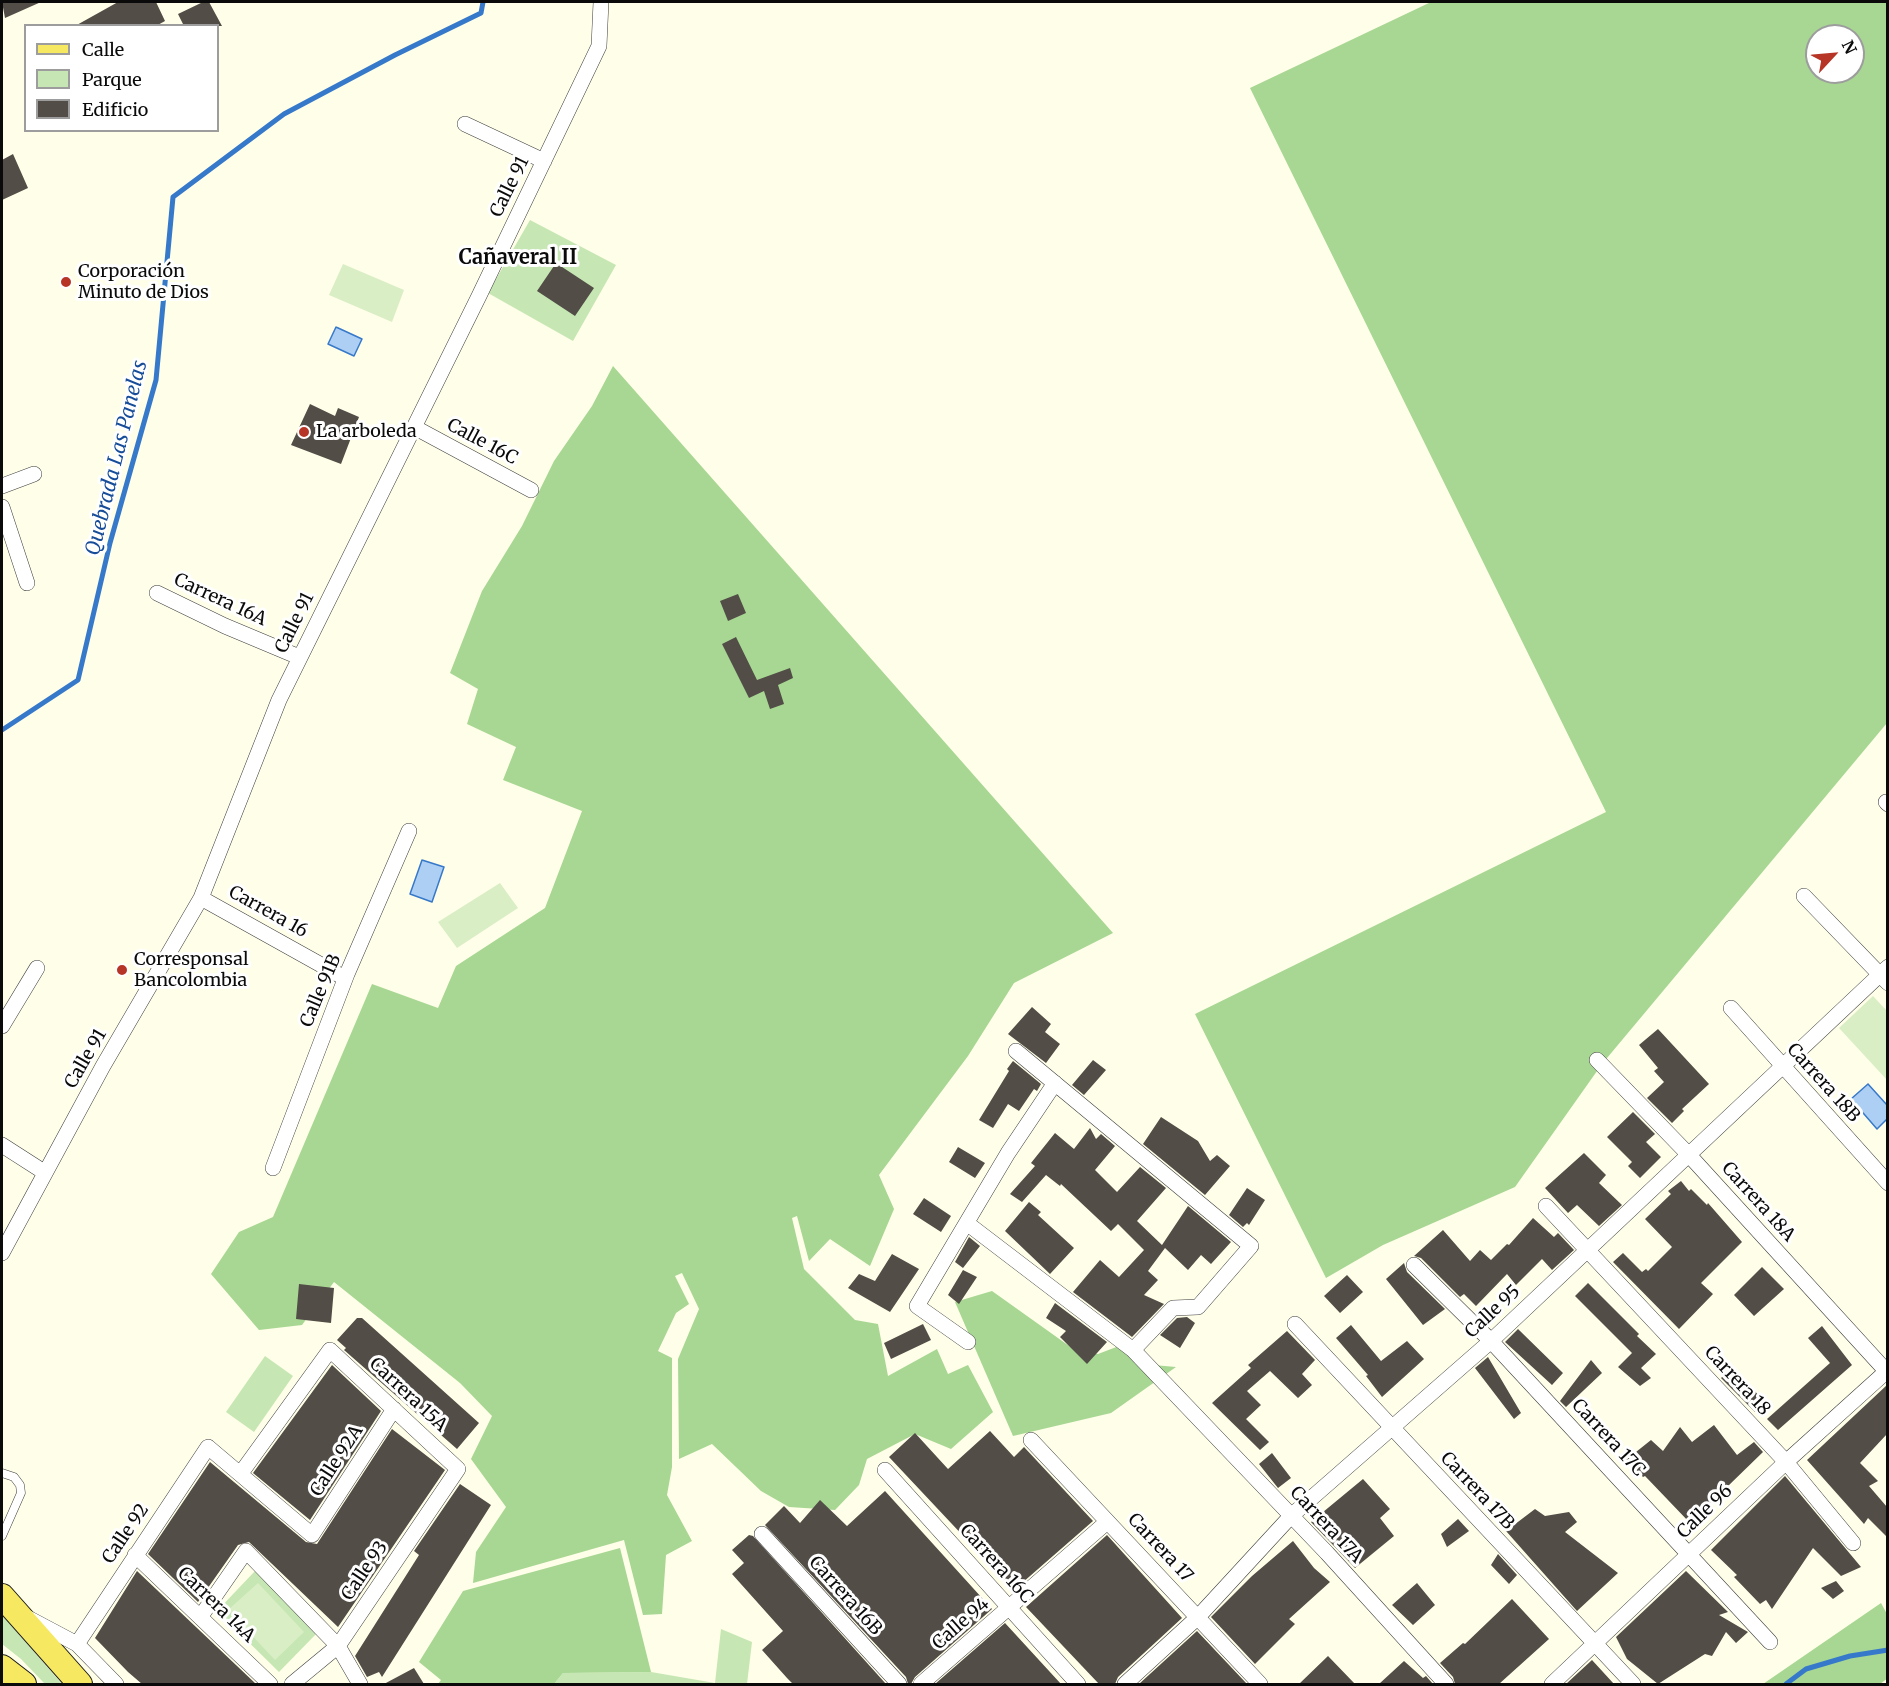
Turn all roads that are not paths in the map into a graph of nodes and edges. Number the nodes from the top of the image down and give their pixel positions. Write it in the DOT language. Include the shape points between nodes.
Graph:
graph roads {
  1 [pos="602,2"];
  2 [pos="465,124"];
  3 [pos="544,161"];
  4 [pos="414,427"];
  5 [pos="34,474"];
  6 [pos="2,486"];
  7 [pos="531,490"];
  8 [pos="2,507"];
  9 [pos="27,583"];
  10 [pos="157,593"];
  11 [pos="299,657"];
  12 [pos="410,831"];
  13 [pos="1804,896"];
  14 [pos="201,897"];
  15 [pos="37,968"];
  16 [pos="347,974"];
  17 [pos="1885,975"];
  18 [pos="1731,1008"];
  19 [pos="2,1026"];
  20 [pos="1016,1051"];
  21 [pos="1597,1060"];
  22 [pos="1781,1067"];
  23 [pos="1055,1083"];
  24 [pos="2,1145"];
  25 [pos="1689,1155"];
  26 [pos="273,1168"];
  27 [pos="44,1172"];
  28 [pos="1887,1182"];
  29 [pos="1546,1206"];
  30 [pos="968,1224"];
  31 [pos="1587,1250"];
  32 [pos="2,1253"];
  33 [pos="1414,1265"];
  34 [pos="1295,1324"];
  35 [pos="1491,1341"];
  36 [pos="969,1342"];
  37 [pos="1133,1350"];
  38 [pos="1887,1372"];
  39 [pos="394,1409"];
  40 [pos="1392,1429"];
  41 [pos="1031,1440"];
  42 [pos="1786,1462"];
  43 [pos="458,1468"];
  44 [pos="885,1470"];
  45 [pos="2,1473"];
  46 [pos="241,1473"];
  47 [pos="1291,1516"];
  48 [pos="1107,1522"];
  49 [pos="762,1534"];
  50 [pos="2,1536"];
  51 [pos="1853,1543"];
  52 [pos="1690,1554"];
  53 [pos="135,1555"];
  54 [pos="7,1603"];
  55 [pos="1010,1608"];
  56 [pos="201,1616"];
  57 [pos="1198,1617"];
  58 [pos="1770,1642"];
  59 [pos="76,1644"];
  60 [pos="1596,1645"];
  61 [pos="338,1646"];
  62 [pos="2,1667"];
  63 [pos="24,1684"];
  64 [pos="80,1684"];
  65 [pos="116,1684"];
  66 [pos="270,1684"];
  67 [pos="292,1684"];
  68 [pos="360,1684"];
  69 [pos="899,1684"];
  70 [pos="921,1684"];
  71 [pos="1078,1684"];
  72 [pos="1125,1684"];
  73 [pos="1260,1684"];
  74 [pos="1446,1684"];
  75 [pos="1552,1684"];
  76 [pos="1633,1684"];
  1 -- 3 [label="street, Calle 91" via="599,46"];
  2 -- 3 [label="street"];
  3 -- 4 [label="street, Calle 91"];
  4 -- 7 [label="street, Calle 16C"];
  4 -- 11 [label="street, Calle 91"];
  5 -- 6 [label="street"];
  8 -- 9 [label="street"];
  10 -- 11 [label="street, Carrera 16A"];
  11 -- 14 [label="street, Calle 91"];
  12 -- 16 [label="street, Calle 91B"];
  13 -- 17 [label="street"];
  14 -- 16 [label="street, Carrera 16" via="341,976"];
  14 -- 27 [label="street, Calle 91"];
  15 -- 19 [label="street"];
  16 -- 26 [label="street, Calle 91B"];
  17 -- 22 [label="street, Calle 95"];
  18 -- 22 [label="street, Carrera 18B"];
  20 -- 23 [label="street"];
  21 -- 25 [label="street, Carrera 18A"];
  22 -- 25 [label="street, Calle 95"];
  22 -- 28 [label="street, Carrera 18B"];
  23 -- 30 [label="street" via="1008,1153"];
  23 -- 37 [label="street" via="1251,1246 1198,1307 1173,1308"];
  24 -- 27 [label="street"];
  25 -- 31 [label="street, Calle 95"];
  25 -- 38 [label="street, Carrera 18A"];
  27 -- 32 [label="street, Calle 91"];
  29 -- 31 [label="street, Carrera 18"];
  30 -- 36 [label="street" via="917,1306"];
  30 -- 37 [label="street, Carrera 17A"];
  31 -- 35 [label="street, Calle 95"];
  31 -- 42 [label="street, Carrera 18"];
  33 -- 35 [label="street, Carrera 17C"];
  34 -- 40 [label="street, Carrera 17B"];
  35 -- 40 [label="street, Calle 95"];
  35 -- 52 [label="street, Carrera 17C"];
  37 -- 47 [label="street, Carrera 17A"];
  38 -- 42 [label="street, Calle 96"];
  39 -- 43 [label="street, Carrera 15A"];
  39 -- 46 [label="street, Carrera 15A" via="330,1350"];
  39 -- 46 [label="street, Calle 92A" via="312,1535"];
  40 -- 47 [label="street, Calle 95"];
  40 -- 60 [label="street, Carrera 17B"];
  41 -- 48 [label="street, Carrera 17"];
  42 -- 51 [label="street, Carrera 18"];
  42 -- 52 [label="street, Calle 96"];
  43 -- 61 [label="street, Calle 93"];
  44 -- 55 [label="street, Carrera 16C"];
  45 -- 50 [label="lane" via="14,1477 21,1493"];
  46 -- 53 [label="street, Calle 92" via="208,1447"];
  47 -- 57 [label="street, Calle 95"];
  47 -- 74 [label="street, Carrera 17A"];
  48 -- 55 [label="street, Calle 94"];
  48 -- 57 [label="street, Carrera 17"];
  49 -- 69 [label="street, Carrera 16B"];
  52 -- 58 [label="street, Carrera 17C"];
  52 -- 60 [label="street, Calle 96"];
  53 -- 56 [label="street, Carrera 14A"];
  53 -- 59 [label="street, Calle 92"];
  54 -- 59 [label="street"];
  54 -- 64 [label="main road"];
  55 -- 70 [label="street, Calle 94"];
  55 -- 71 [label="street, Carrera 16C"];
  56 -- 61 [label="street" via="246,1551"];
  56 -- 66 [label="street, Carrera 14A"];
  57 -- 72 [label="street, Calle 95"];
  57 -- 73 [label="street, Carrera 17"];
  59 -- 65 [label="street"];
  60 -- 75 [label="street, Calle 96"];
  60 -- 76 [label="street, Carrera 17B"];
  61 -- 67 [label="street, Calle 93"];
  61 -- 68 [label="street"];
  62 -- 63 [label="main road"];
}
